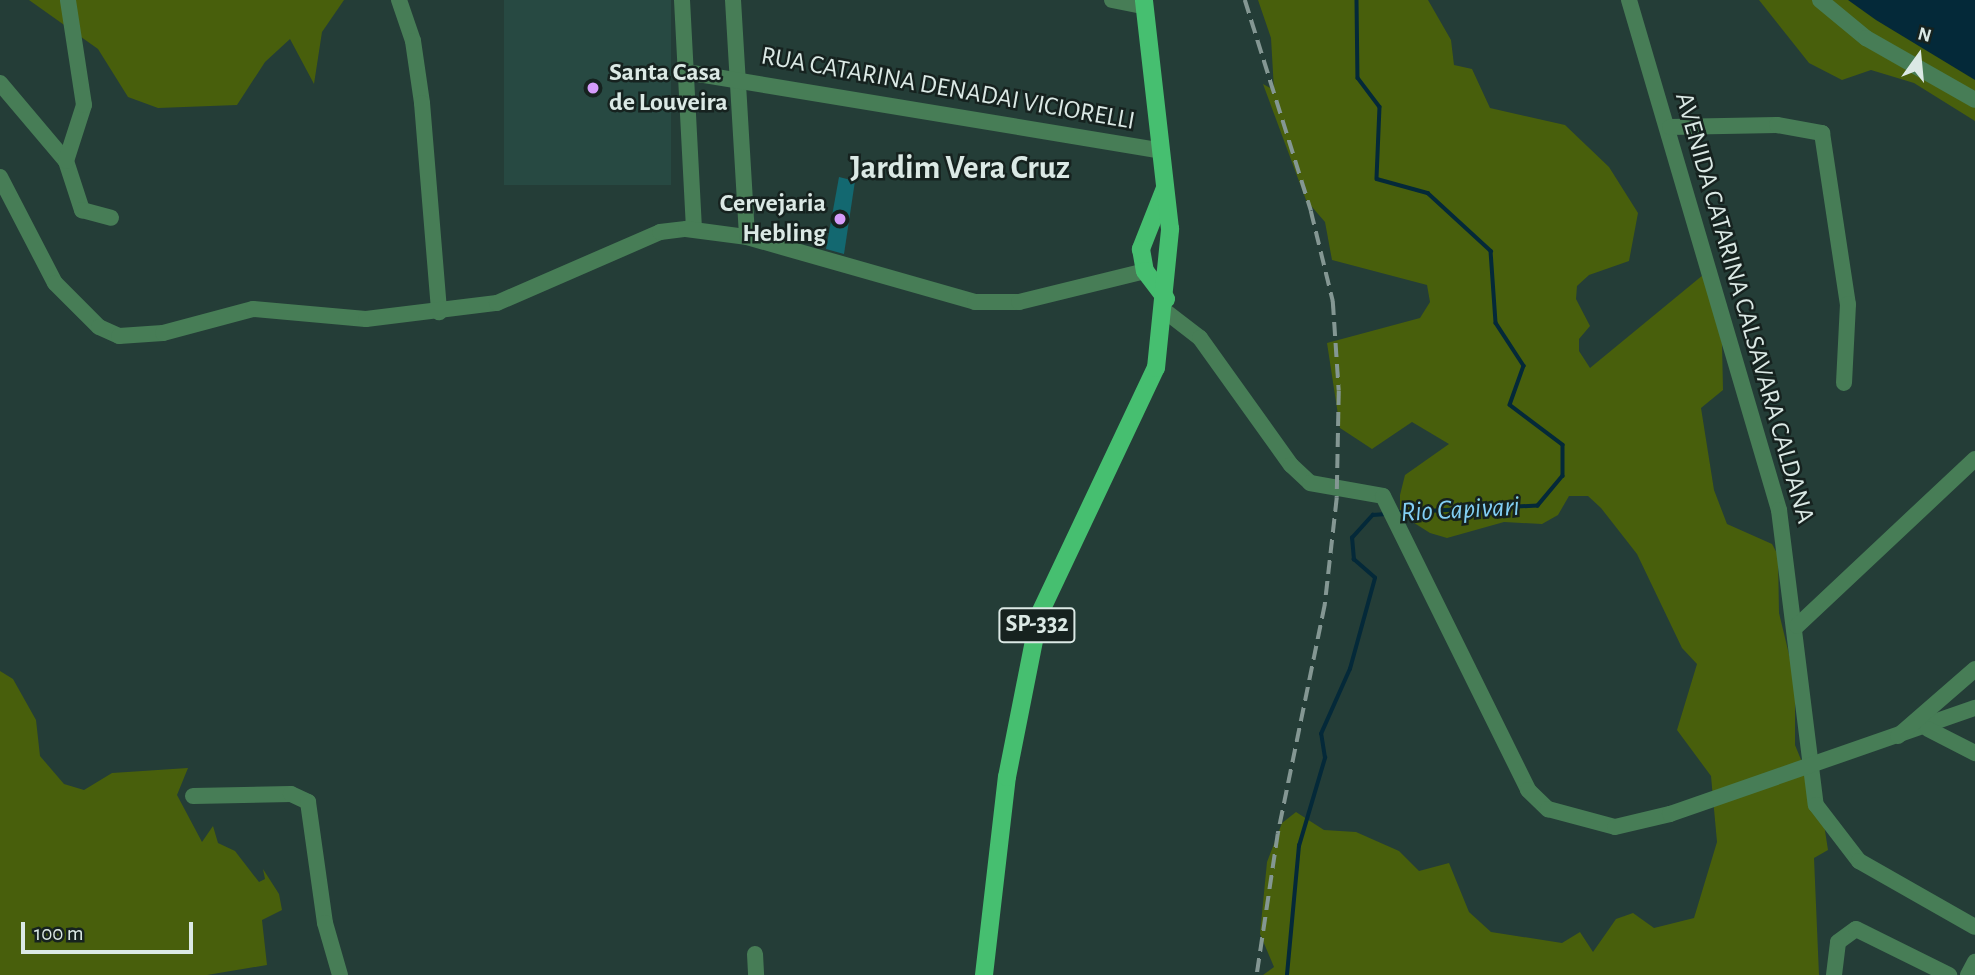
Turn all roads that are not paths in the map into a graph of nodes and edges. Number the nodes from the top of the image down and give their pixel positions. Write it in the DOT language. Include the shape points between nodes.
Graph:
graph roads {
  1 [pos="68,0"];
  2 [pos="399,0"];
  3 [pos="681,0"];
  4 [pos="733,0"];
  5 [pos="1112,0"];
  6 [pos="1629,0"];
  7 [pos="1820,0"];
  8 [pos="1144,3"];
  9 [pos="686,72"];
  10 [pos="738,79"];
  11 [pos="0,83"];
  12 [pos="1975,100"];
  13 [pos="1670,127"];
  14 [pos="1159,150"];
  15 [pos="66,161"];
  16 [pos="0,177"];
  17 [pos="1165,188"];
  18 [pos="111,218"];
  19 [pos="1149,225"];
  20 [pos="694,229"];
  21 [pos="1170,229"];
  22 [pos="747,237"];
  23 [pos="1169,263"];
  24 [pos="1145,271"];
  25 [pos="1166,305"];
  26 [pos="439,312"];
  27 [pos="1844,383"];
  28 [pos="1975,459"];
  29 [pos="1797,626"];
  30 [pos="1975,669"];
  31 [pos="1975,708"];
  32 [pos="1928,729"];
  33 [pos="1891,742"];
  34 [pos="1975,753"];
  35 [pos="1808,761"];
  36 [pos="193,796"];
  37 [pos="1975,927"];
  38 [pos="755,954"];
  39 [pos="1975,962"];
  40 [pos="979,972"];
  41 [pos="340,975"];
  42 [pos="756,975"];
  43 [pos="1833,975"];
  44 [pos="1949,975"];
  45 [pos="1968,975"];
  1 -- 15 [label="street" via="84,105"];
  2 -- 26 [label="street" via="413,41 422,103"];
  3 -- 9 [label="street"];
  4 -- 10 [label="street"];
  5 -- 8 [label="street"];
  6 -- 13 [label="street, AVENIDA CATARINA CALSAVARA CALDANA"];
  7 -- 12 [label="street" via="1867,38"];
  8 -- 14 [label="main road, SP-332"];
  9 -- 10 [label="street, RUA CATARINA DENADAI VICIORELLI"];
  9 -- 20 [label="street"];
  10 -- 14 [label="street, RUA CATARINA DENADAI VICIORELLI"];
  10 -- 22 [label="street"];
  11 -- 15 [label="street"];
  13 -- 27 [label="street" via="1777,125 1822,134 1848,304"];
  13 -- 29 [label="street, AVENIDA CATARINA CALSAVARA CALDANA" via="1779,510"];
  14 -- 17 [label="main road, SP-332"];
  15 -- 18 [label="street" via="82,211"];
  16 -- 26 [label="street" via="55,283 99,327 120,336 163,333 253,309 366,319"];
  17 -- 19 [label="main road"];
  17 -- 21 [label="main road, SP-332"];
  19 -- 21 [label="main road"];
  19 -- 24 [label="main road" via="1141,249"];
  20 -- 22 [label="street"];
  20 -- 26 [label="street" via="660,232 497,303"];
  21 -- 23 [label="main road, SP-332"];
  22 -- 24 [label="street" via="984,302 1040,298"];
  23 -- 24 [label="main road"];
  23 -- 25 [label="main road, SP-332"];
  24 -- 25 [label="main road"];
  25 -- 35 [label="street" via="1200,338 1291,465 1310,482 1338,492 1378,495 1528,790 1548,809 1615,827 1671,814"];
  25 -- 40 [label="main road, SP-332" via="1149,392 1060,561 1039,615 1007,777"];
  28 -- 29 [label="street"];
  29 -- 35 [label="street, AVENIDA CATARINA CALSAVARA CALDANA"];
  30 -- 33 [label="street"];
  31 -- 32 [label="street"];
  32 -- 33 [label="street"];
  32 -- 34 [label="street"];
  33 -- 35 [label="street"];
  35 -- 37 [label="street, AVENIDA CATARINA CALSAVARA CALDANA" via="1816,805 1859,861"];
  36 -- 41 [label="street" via="291,794 309,802 327,933"];
  38 -- 42 [label="street"];
  39 -- 45 [label="street"];
  43 -- 44 [label="street" via="1838,942 1856,929"];
}
